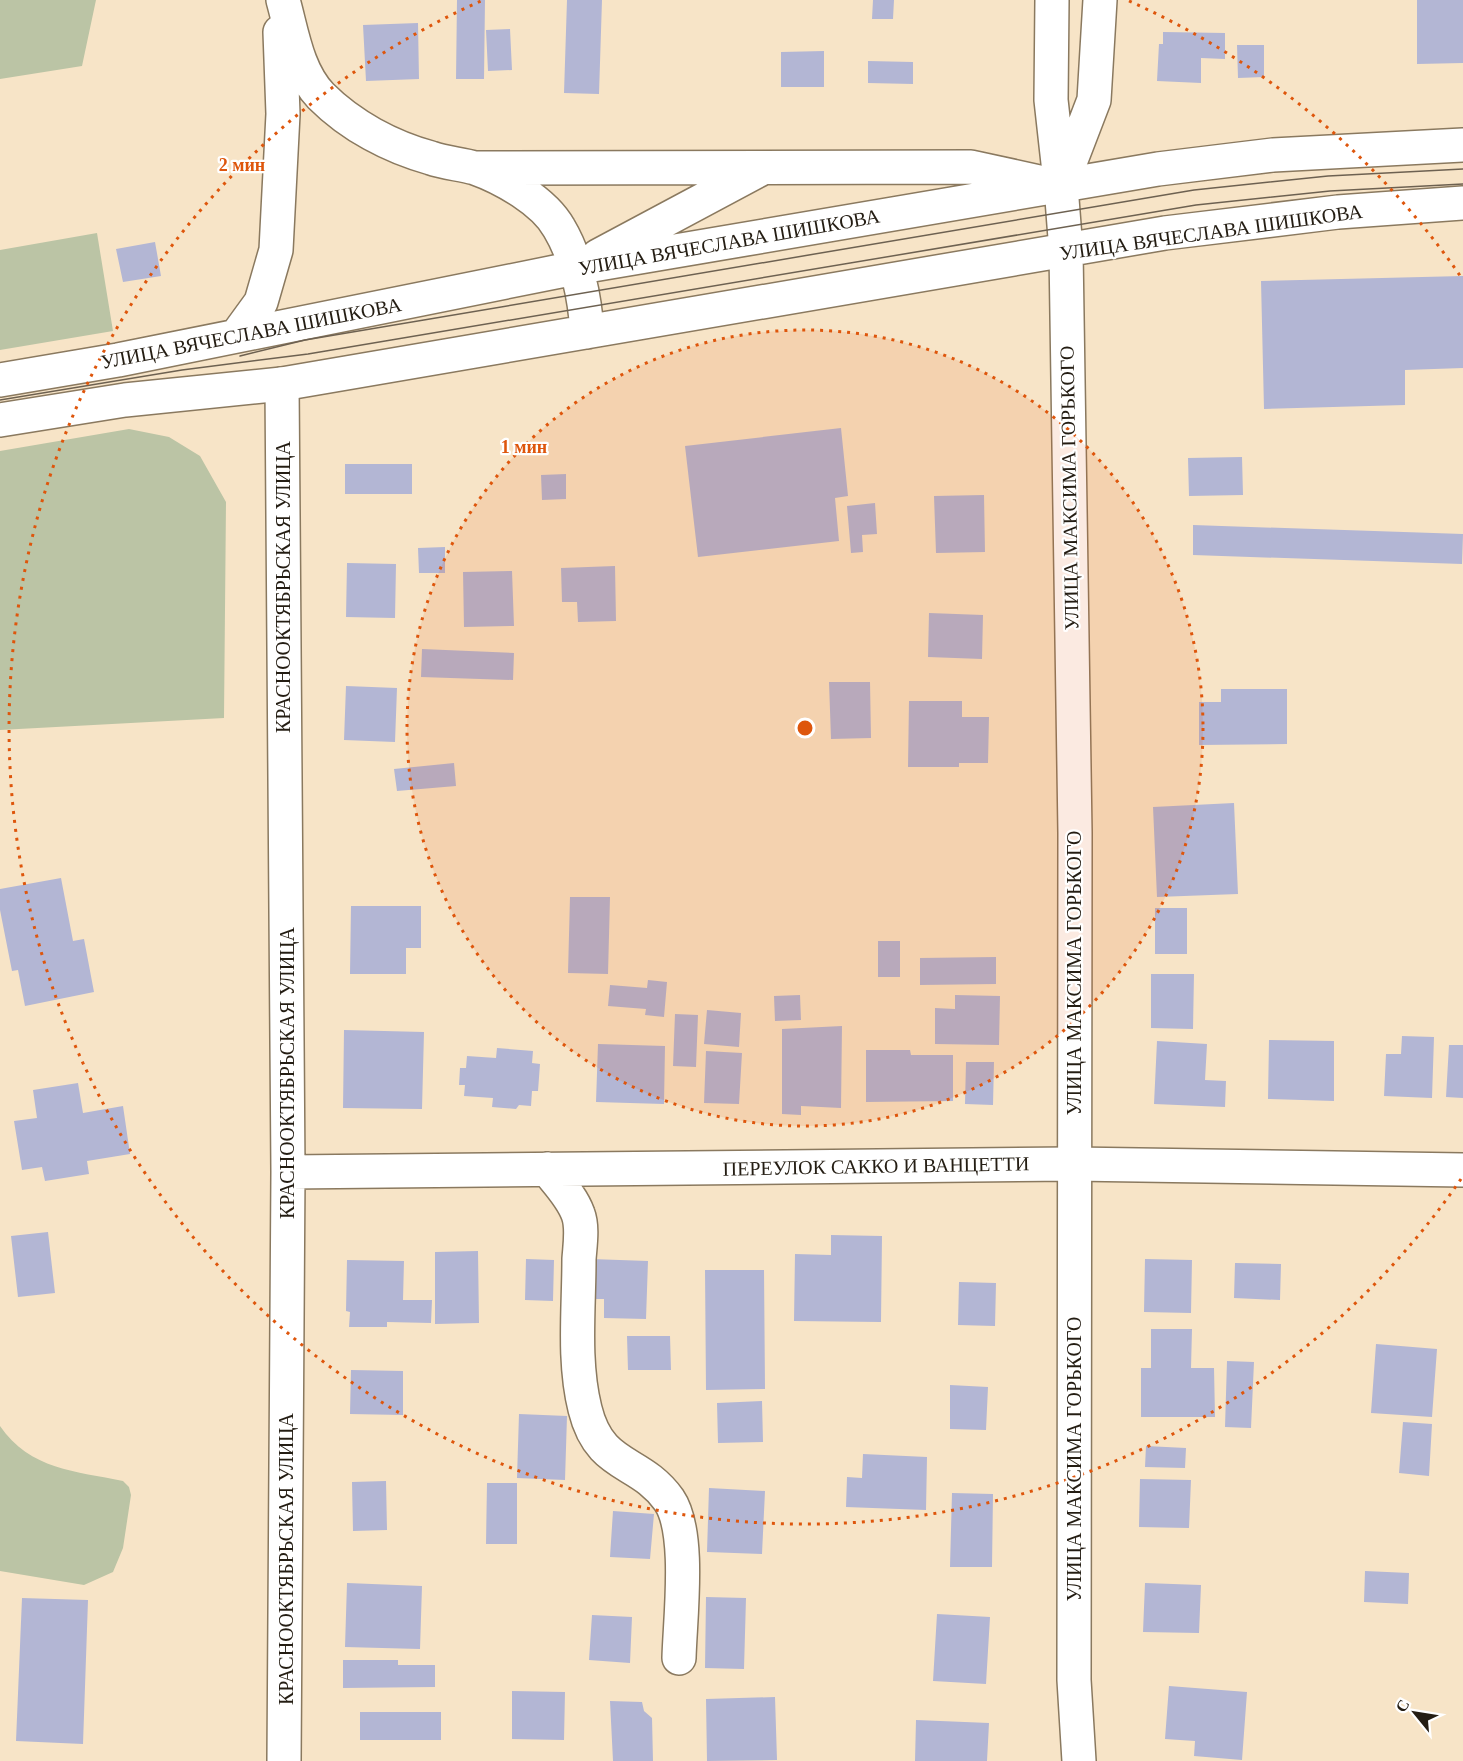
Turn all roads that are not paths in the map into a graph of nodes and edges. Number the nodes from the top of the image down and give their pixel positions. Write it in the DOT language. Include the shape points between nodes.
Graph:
graph roads {
  1 [pos="281,0"];
  2 [pos="1052,0"];
  3 [pos="1100,0"];
  4 [pos="1463,145"];
  5 [pos="763,167"];
  6 [pos="475,168"];
  7 [pos="1061,186"];
  8 [pos="1463,203"];
  9 [pos="1066,251"];
  10 [pos="575,268"];
  11 [pos="587,332"];
  12 [pos="237,335"];
  13 [pos="0,380"];
  14 [pos="282,384"];
  15 [pos="0,420"];
  16 [pos="1073,1164"];
  17 [pos="547,1169"];
  18 [pos="1463,1170"];
  19 [pos="288,1172"];
  20 [pos="679,1658"];
  21 [pos="284,1761"];
  22 [pos="1079,1761"];
  1 -- 6 [label="main road" via="301,65 320,94 348,120 384,141 430,158"];
  1 -- 12 [label="main road" via="283,114 276,250 261,302"];
  2 -- 7 [label="main road, УЛИЦА МАКСИМА ГОРЬКОГО" via="1051,100"];
  3 -- 7 [label="main road, УЛИЦА МАКСИМА ГОРЬКОГО" via="1094,100"];
  4 -- 7 [label="main road, УЛИЦА ВЯЧЕСЛАВА ШИШКОВА" via="1273,155"];
  5 -- 6 [label="main road"];
  5 -- 7 [label="main road" via="971,167"];
  5 -- 10 [label="main road"];
  6 -- 10 [label="main road" via="519,189 540,207 559,227"];
  7 -- 9 [label="main road, УЛИЦА МАКСИМА ГОРЬКОГО"];
  7 -- 10 [label="main road, УЛИЦА ВЯЧЕСЛАВА ШИШКОВА"];
  8 -- 9 [label="main road, УЛИЦА ВЯЧЕСЛАВА ШИШКОВА" via="1338,212"];
  9 -- 11 [label="main road, УЛИЦА ВЯЧЕСЛАВА ШИШКОВА"];
  9 -- 16 [label="main road, УЛИЦА МАКСИМА ГОРЬКОГО" via="1075,833"];
  10 -- 11 [label="main road"];
  10 -- 12 [label="main road, УЛИЦА ВЯЧЕСЛАВА ШИШКОВА"];
  11 -- 14 [label="main road, УЛИЦА ВЯЧЕСЛАВА ШИШКОВА"];
  12 -- 13 [label="main road, УЛИЦА ВЯЧЕСЛАВА ШИШКОВА"];
  14 -- 15 [label="main road, УЛИЦА ВЯЧЕСЛАВА ШИШКОВА" via="125,400"];
  14 -- 19 [label="main road, КРАСНООКТЯБРЬСКАЯ УЛИЦА"];
  16 -- 17 [label="main road, ПЕРЕУЛОК САККО И ВАНЦЕТТИ"];
  16 -- 18 [label="main road, ПЕРЕУЛОК САККО И ВАНЦЕТТИ"];
  16 -- 22 [label="main road, УЛИЦА МАКСИМА ГОРЬКОГО" via="1074,1680"];
  17 -- 19 [label="main road, ПЕРЕУЛОК САККО И ВАНЦЕТТИ"];
  17 -- 20 [label="main road" via="579,1215 578,1374 591,1429 602,1448 657,1486 678,1523 682,1545"];
  19 -- 21 [label="main road, КРАСНООКТЯБРЬСКАЯ УЛИЦА"];
}
